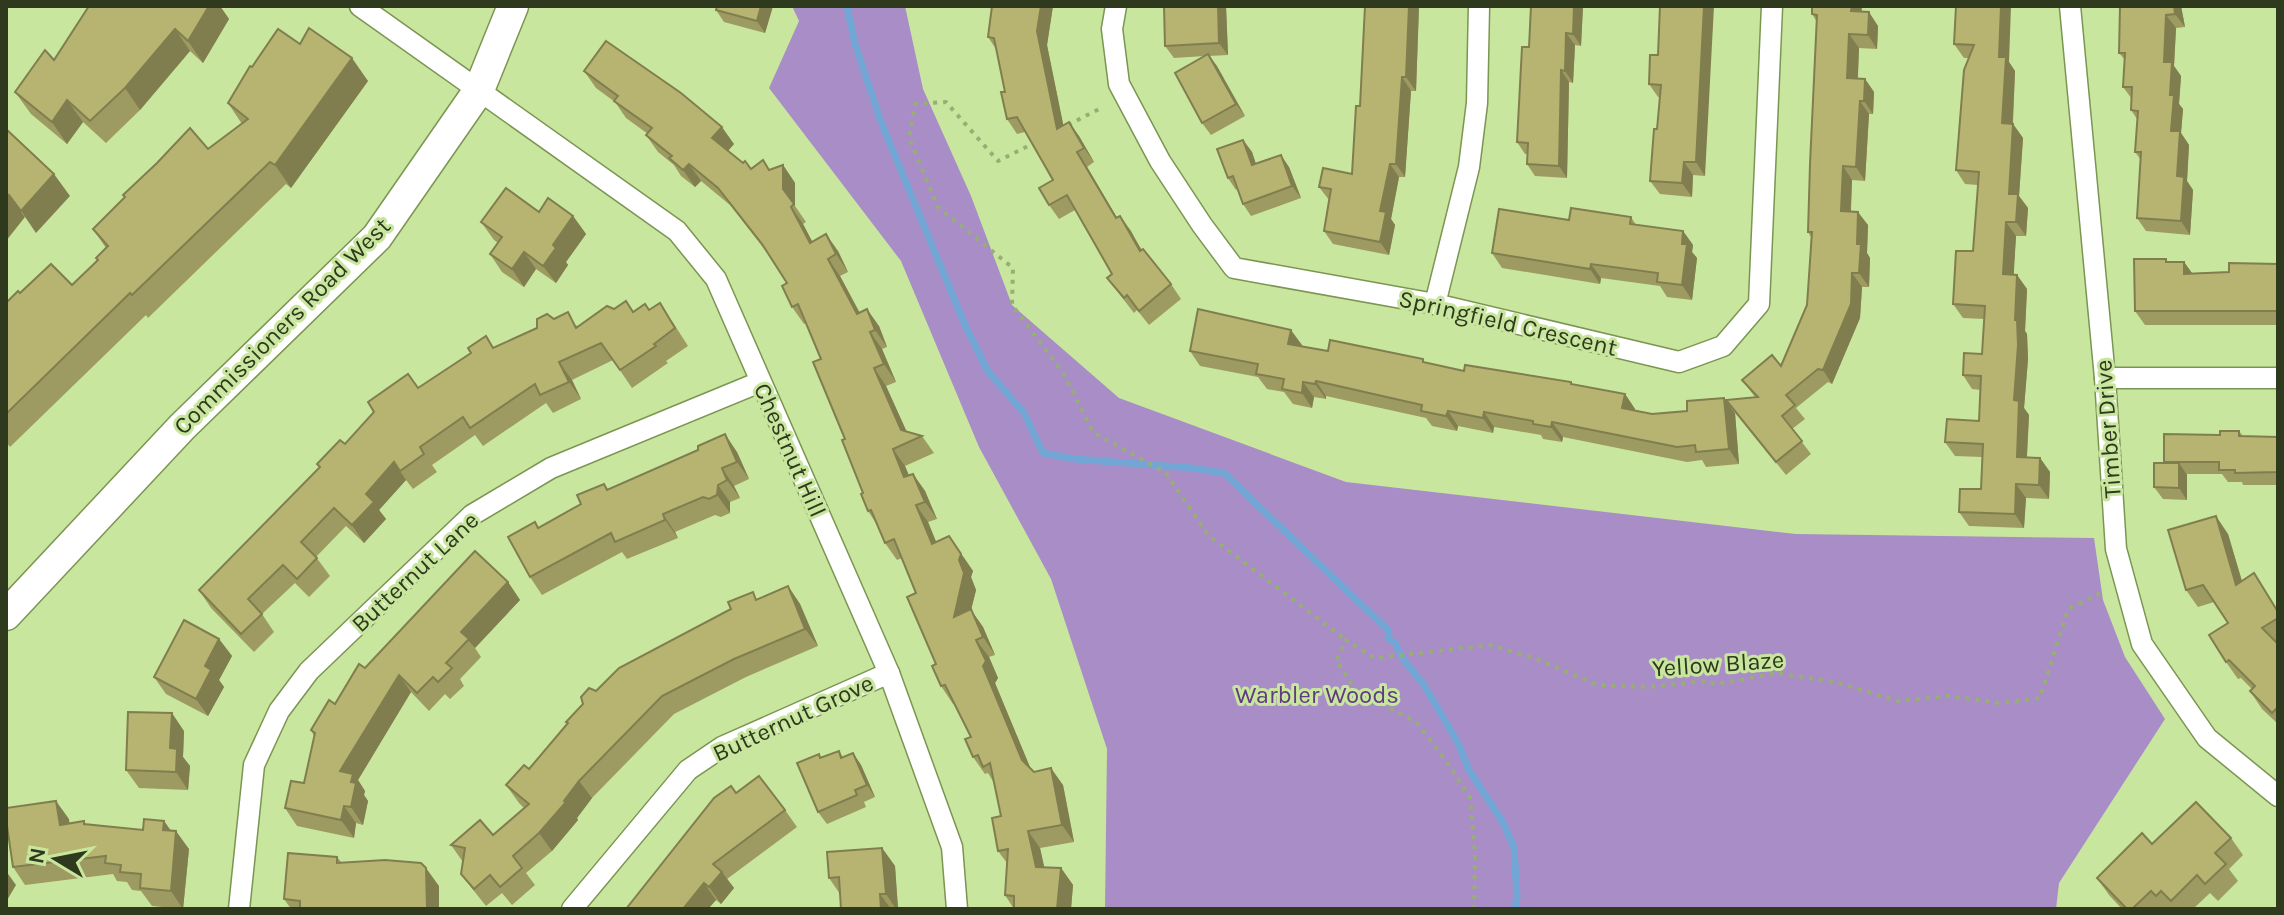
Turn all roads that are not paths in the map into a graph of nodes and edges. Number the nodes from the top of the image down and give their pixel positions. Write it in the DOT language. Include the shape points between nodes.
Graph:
graph roads {
  1 [pos="360,6"];
  2 [pos="513,6"];
  3 [pos="1116,6"];
  4 [pos="1479,6"];
  5 [pos="1772,6"];
  6 [pos="2070,6"];
  7 [pos="479,90"];
  8 [pos="1435,304"];
  9 [pos="2105,378"];
  10 [pos="2278,378"];
  11 [pos="760,382"];
  12 [pos="6,615"];
  13 [pos="889,673"];
  14 [pos="2278,796"];
  15 [pos="239,909"];
  16 [pos="572,909"];
  17 [pos="957,909"];
  1 -- 7 [label="street, Chestnut Hill"];
  2 -- 7 [label="main road, Commissioners Road West"];
  3 -- 8 [label="street, Springfield Crescent" via="1112,29 1119,84 1160,161 1234,268"];
  4 -- 8 [label="street" via="1477,103 1469,167"];
  5 -- 8 [label="street, Springfield Crescent" via="1759,304 1723,346 1679,362"];
  6 -- 9 [label="street, Timber Drive"];
  7 -- 11 [label="street, Chestnut Hill" via="677,231 716,279"];
  7 -- 12 [label="main road, Commissioners Road West" via="377,237 182,427"];
  9 -- 10 [label="street"];
  9 -- 14 [label="street, Timber Drive" via="2116,549 2142,644 2207,738"];
  11 -- 13 [label="street, Chestnut Hill"];
  11 -- 15 [label="street, Butternut Lane" via="551,468 472,515 309,671 279,711 254,765"];
  13 -- 16 [label="street, Butternut Grove" via="722,747 688,770"];
  13 -- 17 [label="street, Chestnut Hill" via="952,847"];
}
